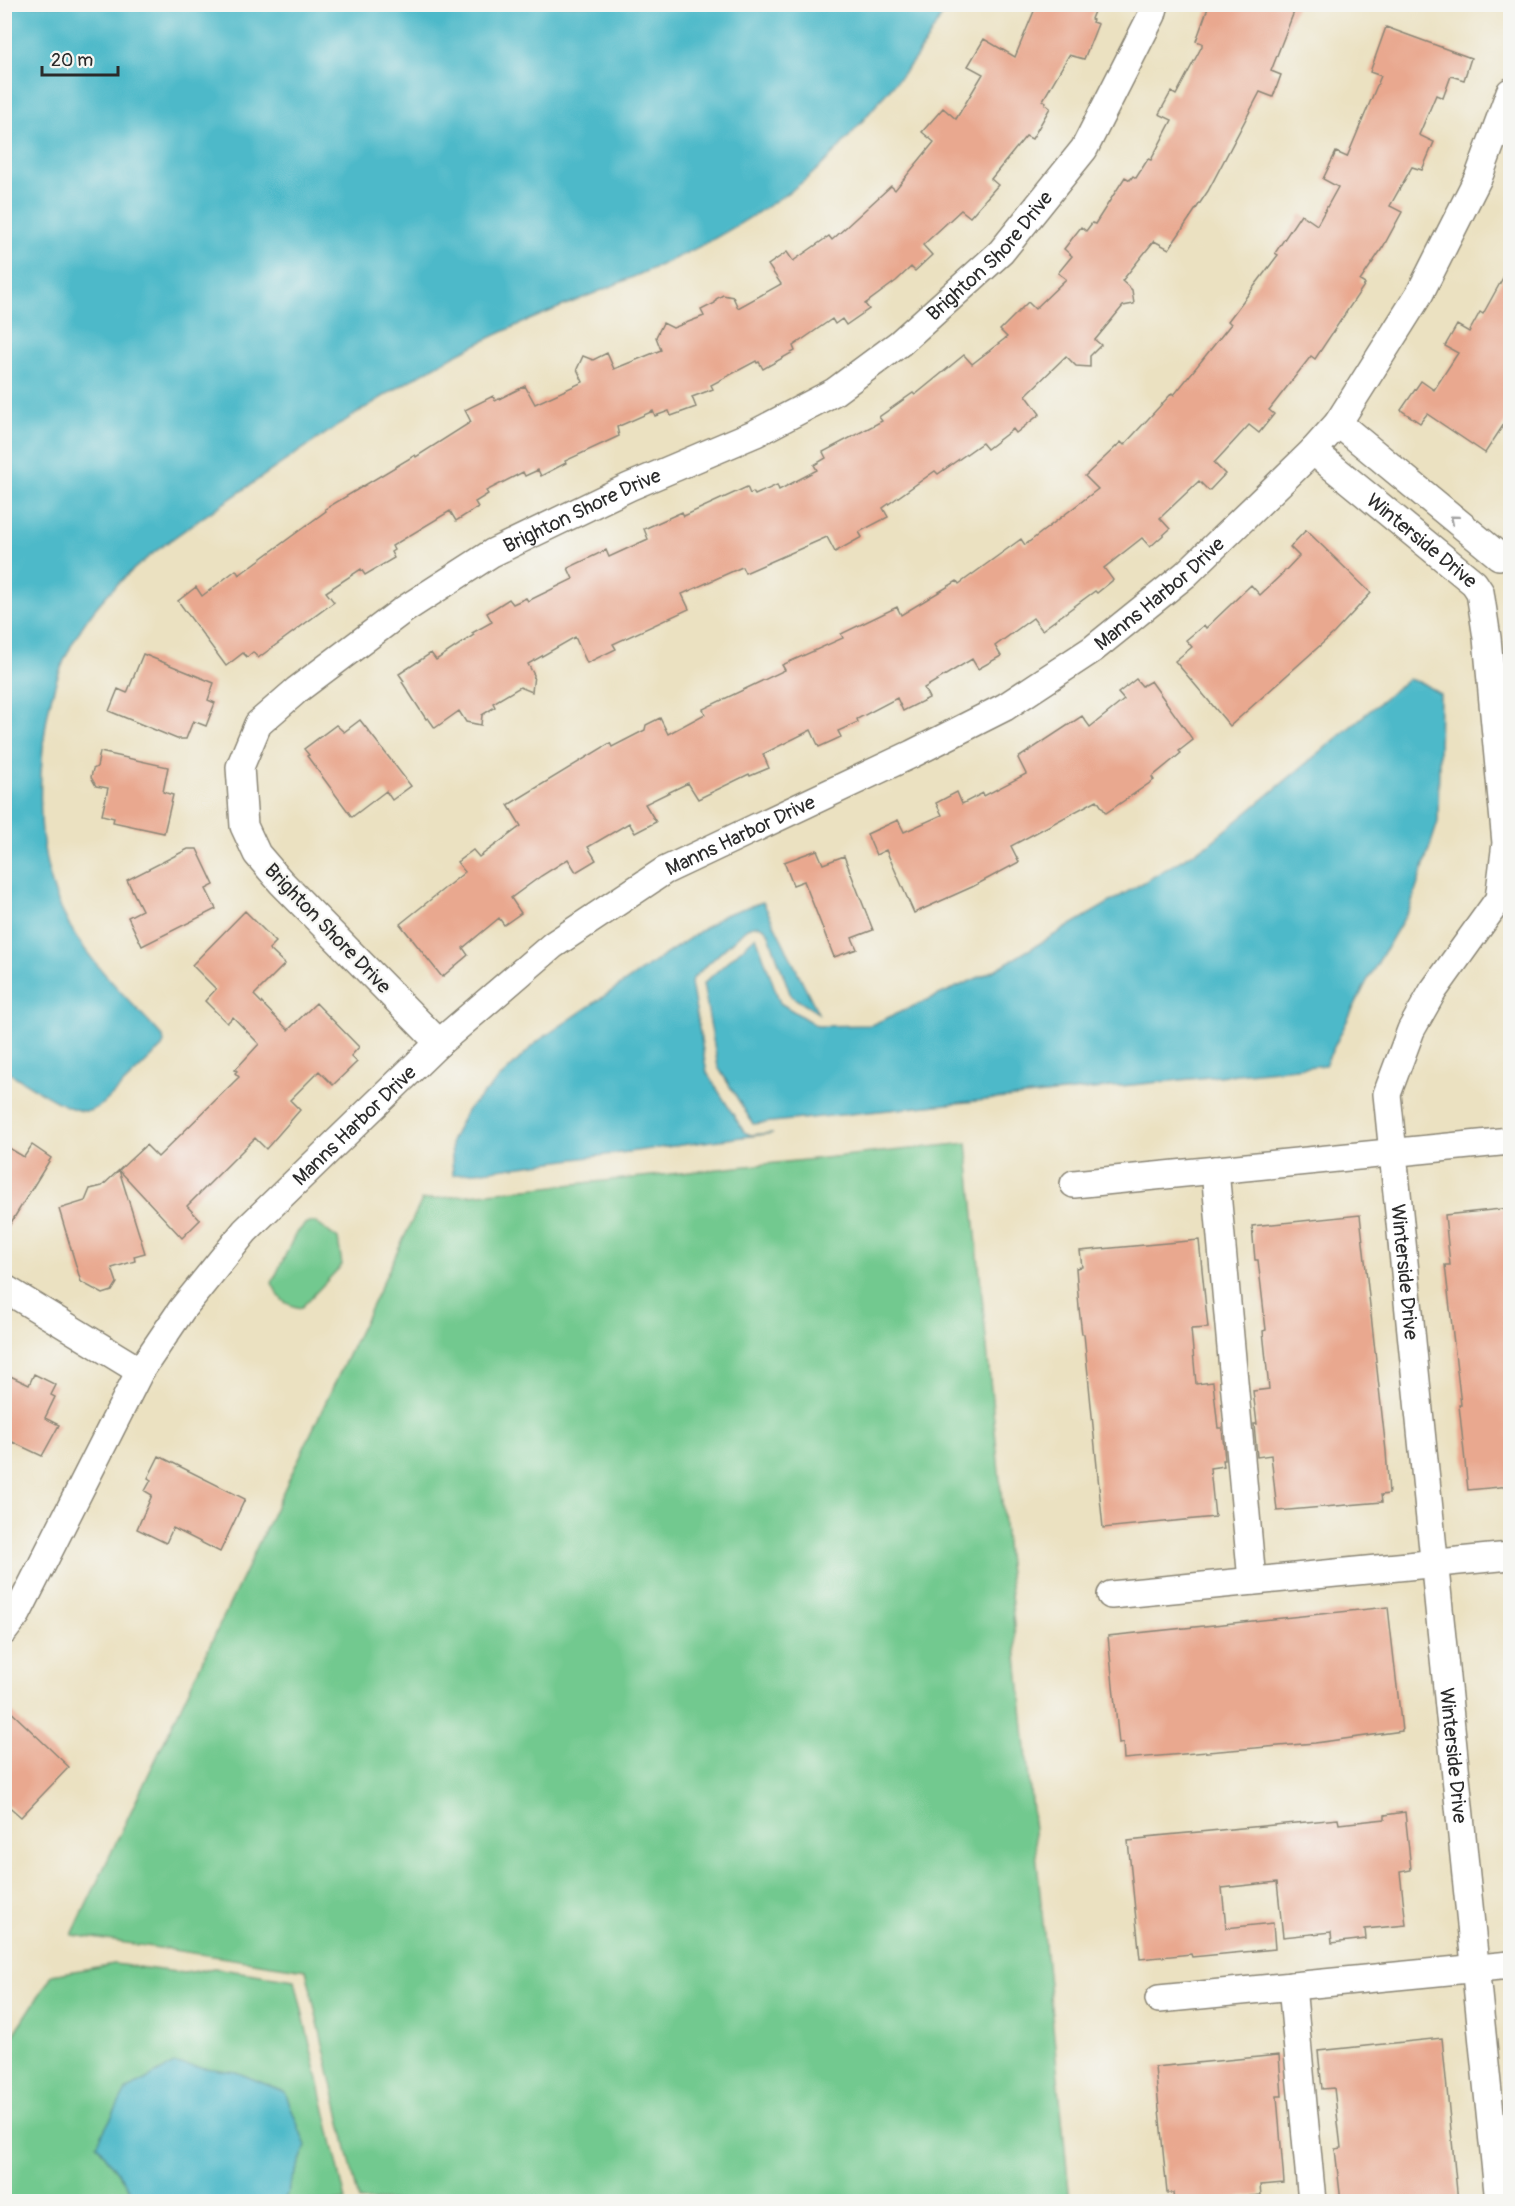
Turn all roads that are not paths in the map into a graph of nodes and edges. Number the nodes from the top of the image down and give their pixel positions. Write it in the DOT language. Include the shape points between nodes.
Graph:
graph roads {
  1 [pos="1155,4"];
  2 [pos="1510,92"];
  3 [pos="1338,423"];
  4 [pos="1313,451"];
  5 [pos="1505,556"];
  6 [pos="1474,583"];
  7 [pos="439,1042"];
  8 [pos="1510,1141"];
  9 [pos="1394,1152"];
  10 [pos="1215,1170"];
  11 [pos="1074,1184"];
  12 [pos="4,1288"];
  13 [pos="140,1371"];
  14 [pos="1510,1556"];
  15 [pos="1435,1563"];
  16 [pos="1252,1581"];
  17 [pos="1111,1595"];
  18 [pos="4,1631"];
  19 [pos="1510,1965"];
  20 [pos="1475,1969"];
  21 [pos="1292,1986"];
  22 [pos="1159,2000"];
  23 [pos="1312,2202"];
  24 [pos="1498,2202"];
  1 -- 7 [label="street, Brighton Shore Drive" via="1084,149 1001,252 900,343 834,392 756,433 629,487 492,553 402,611 258,724 240,767 244,825 257,854"];
  2 -- 3 [label="street, Manns Harbor Drive" via="1479,176 1420,293"];
  3 -- 4 [label="street, Manns Harbor Drive"];
  5 -- 3 [label="street, Winterside Drive, one-way"];
  4 -- 6 [label="street, Winterside Drive"];
  4 -- 7 [label="street, Manns Harbor Drive" via="1186,574 1083,655 1005,707 664,871 553,945"];
  5 -- 6 [label="street"];
  6 -- 9 [label="street, Winterside Drive" via="1480,592 1487,638 1506,843 1499,899 1433,991 1411,1030 1387,1094"];
  7 -- 13 [label="street, Manns Harbor Drive" via="245,1231 182,1309"];
  8 -- 9 [label="street"];
  9 -- 10 [label="street"];
  9 -- 15 [label="street, Winterside Drive"];
  10 -- 11 [label="street"];
  10 -- 16 [label="street"];
  12 -- 13 [label="street"];
  13 -- 18 [label="street, Manns Harbor Drive" via="17,1614"];
  14 -- 15 [label="street"];
  15 -- 16 [label="street"];
  15 -- 20 [label="street, Winterside Drive"];
  16 -- 17 [label="street"];
  19 -- 20 [label="street"];
  20 -- 21 [label="street"];
  20 -- 24 [label="street, Winterside Drive"];
  21 -- 22 [label="street"];
  21 -- 23 [label="street"];
}
